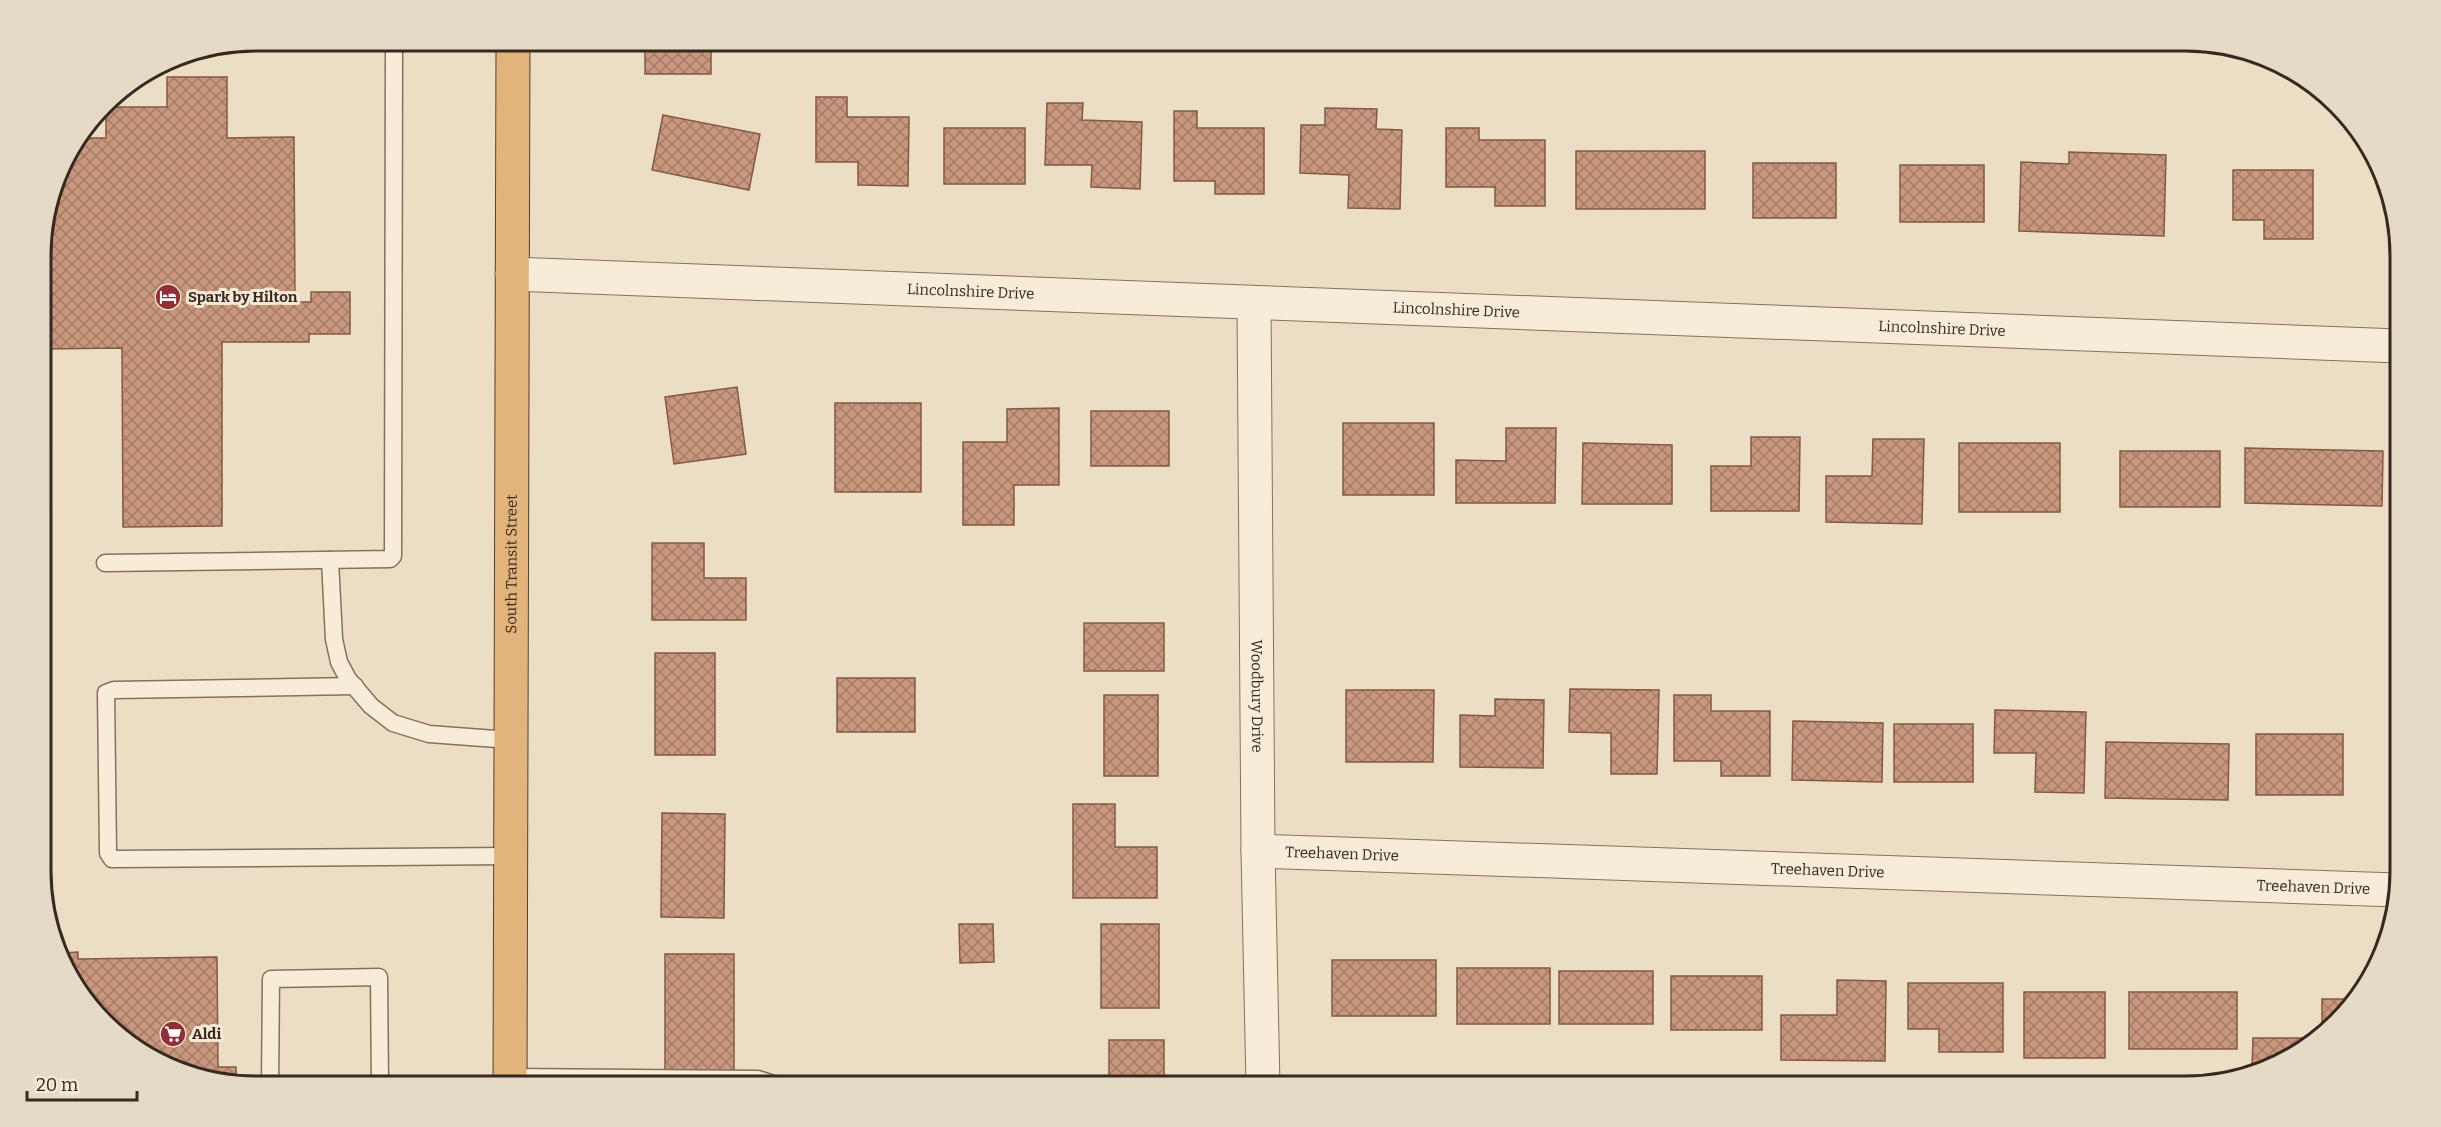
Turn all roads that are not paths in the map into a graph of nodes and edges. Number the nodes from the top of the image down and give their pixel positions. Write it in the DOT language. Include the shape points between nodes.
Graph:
graph roads {
  1 [pos="394,51"];
  2 [pos="513,51"];
  3 [pos="513,274"];
  4 [pos="1254,304"];
  5 [pos="2390,346"];
  6 [pos="330,561"];
  7 [pos="105,563"];
  8 [pos="354,686"];
  9 [pos="511,740"];
  10 [pos="1258,851"];
  11 [pos="511,856"];
  12 [pos="2389,890"];
  13 [pos="270,1076"];
  14 [pos="380,1076"];
  15 [pos="510,1076"];
  16 [pos="1263,1076"];
  1 -- 6 [label="lane" via="393,556"];
  2 -- 3 [label="highway, South Transit Street"];
  3 -- 4 [label="street, Lincolnshire Drive"];
  3 -- 9 [label="highway, South Transit Street"];
  4 -- 5 [label="street, Lincolnshire Drive"];
  4 -- 10 [label="street, Woodbury Drive"];
  6 -- 7 [label="lane"];
  6 -- 8 [label="lane" via="334,639 339,662"];
  8 -- 9 [label="lane" via="393,723 429,734"];
  8 -- 11 [label="lane" via="106,693 108,853 112,859"];
  9 -- 11 [label="highway, South Transit Street"];
  10 -- 12 [label="street, Treehaven Drive"];
  10 -- 16 [label="street, Woodbury Drive"];
  11 -- 15 [label="highway, South Transit Street"];
  13 -- 14 [label="lane" via="271,979 380,977"];
}
